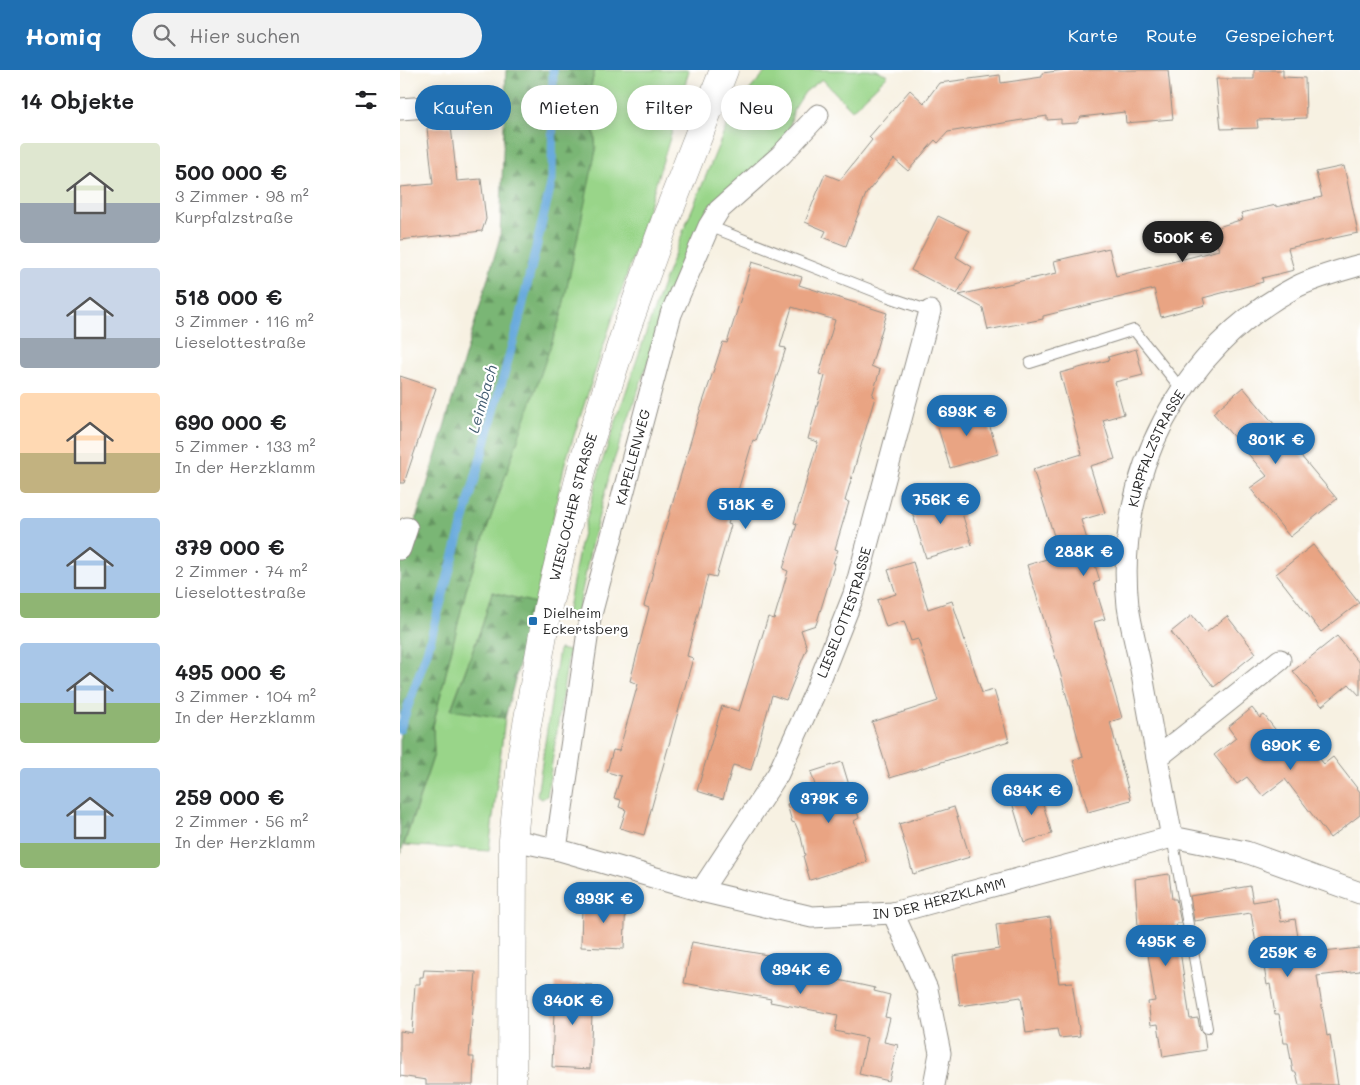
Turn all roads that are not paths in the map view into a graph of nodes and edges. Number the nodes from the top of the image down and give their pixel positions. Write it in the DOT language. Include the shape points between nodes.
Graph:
graph roads {
  1 [pos="724,70"];
  2 [pos="415,107"];
  3 [pos="400,108"];
  4 [pos="818,115"];
  5 [pos="709,226"];
  6 [pos="1360,265"];
  7 [pos="930,311"];
  8 [pos="1030,363"];
  9 [pos="1182,390"];
  10 [pos="407,528"];
  11 [pos="400,549"];
  12 [pos="1280,660"];
  13 [pos="1156,758"];
  14 [pos="1172,837"];
  15 [pos="513,840"];
  16 [pos="556,849"];
  17 [pos="701,891"];
  18 [pos="1360,893"];
  19 [pos="893,913"];
  20 [pos="1206,1028"];
  21 [pos="512,1085"];
  22 [pos="934,1085"];
  1 -- 15 [label="main road, WIESLOCHER STRASSE" via="627,327 583,463 548,606 522,753"];
  2 -- 3 [label="street"];
  4 -- 5 [label="street, KAPELLENWEG" via="781,155 719,210"];
  5 -- 7 [label="lane"];
  5 -- 16 [label="street, KAPELLENWEG" via="671,314 590,618"];
  6 -- 9 [label="street, KURPFALZSTRASSE" via="1296,287 1266,306 1226,338"];
  7 -- 17 [label="street, LIESELOTTESTRASSE" via="854,594 778,774"];
  8 -- 9 [label="lane" via="1134,330"];
  9 -- 13 [label="street, KURPFALZSTRASSE" via="1164,419 1140,477 1127,551 1128,606"];
  10 -- 11 [label="street"];
  12 -- 13 [label="street"];
  13 -- 14 [label="street, KURPFALZSTRASSE"];
  14 -- 18 [label="street, IN DER HERZKLAMM" via="1246,852"];
  14 -- 19 [label="street, IN DER HERZKLAMM"];
  14 -- 20 [label="lane"];
  15 -- 16 [label="street, IN DER HERZKLAMM"];
  15 -- 21 [label="main road, WIESLOCHER STRASSE"];
  16 -- 17 [label="street, IN DER HERZKLAMM"];
  17 -- 19 [label="street, IN DER HERZKLAMM" via="812,917"];
  19 -- 22 [label="street" via="927,989 940,1053"];
}
